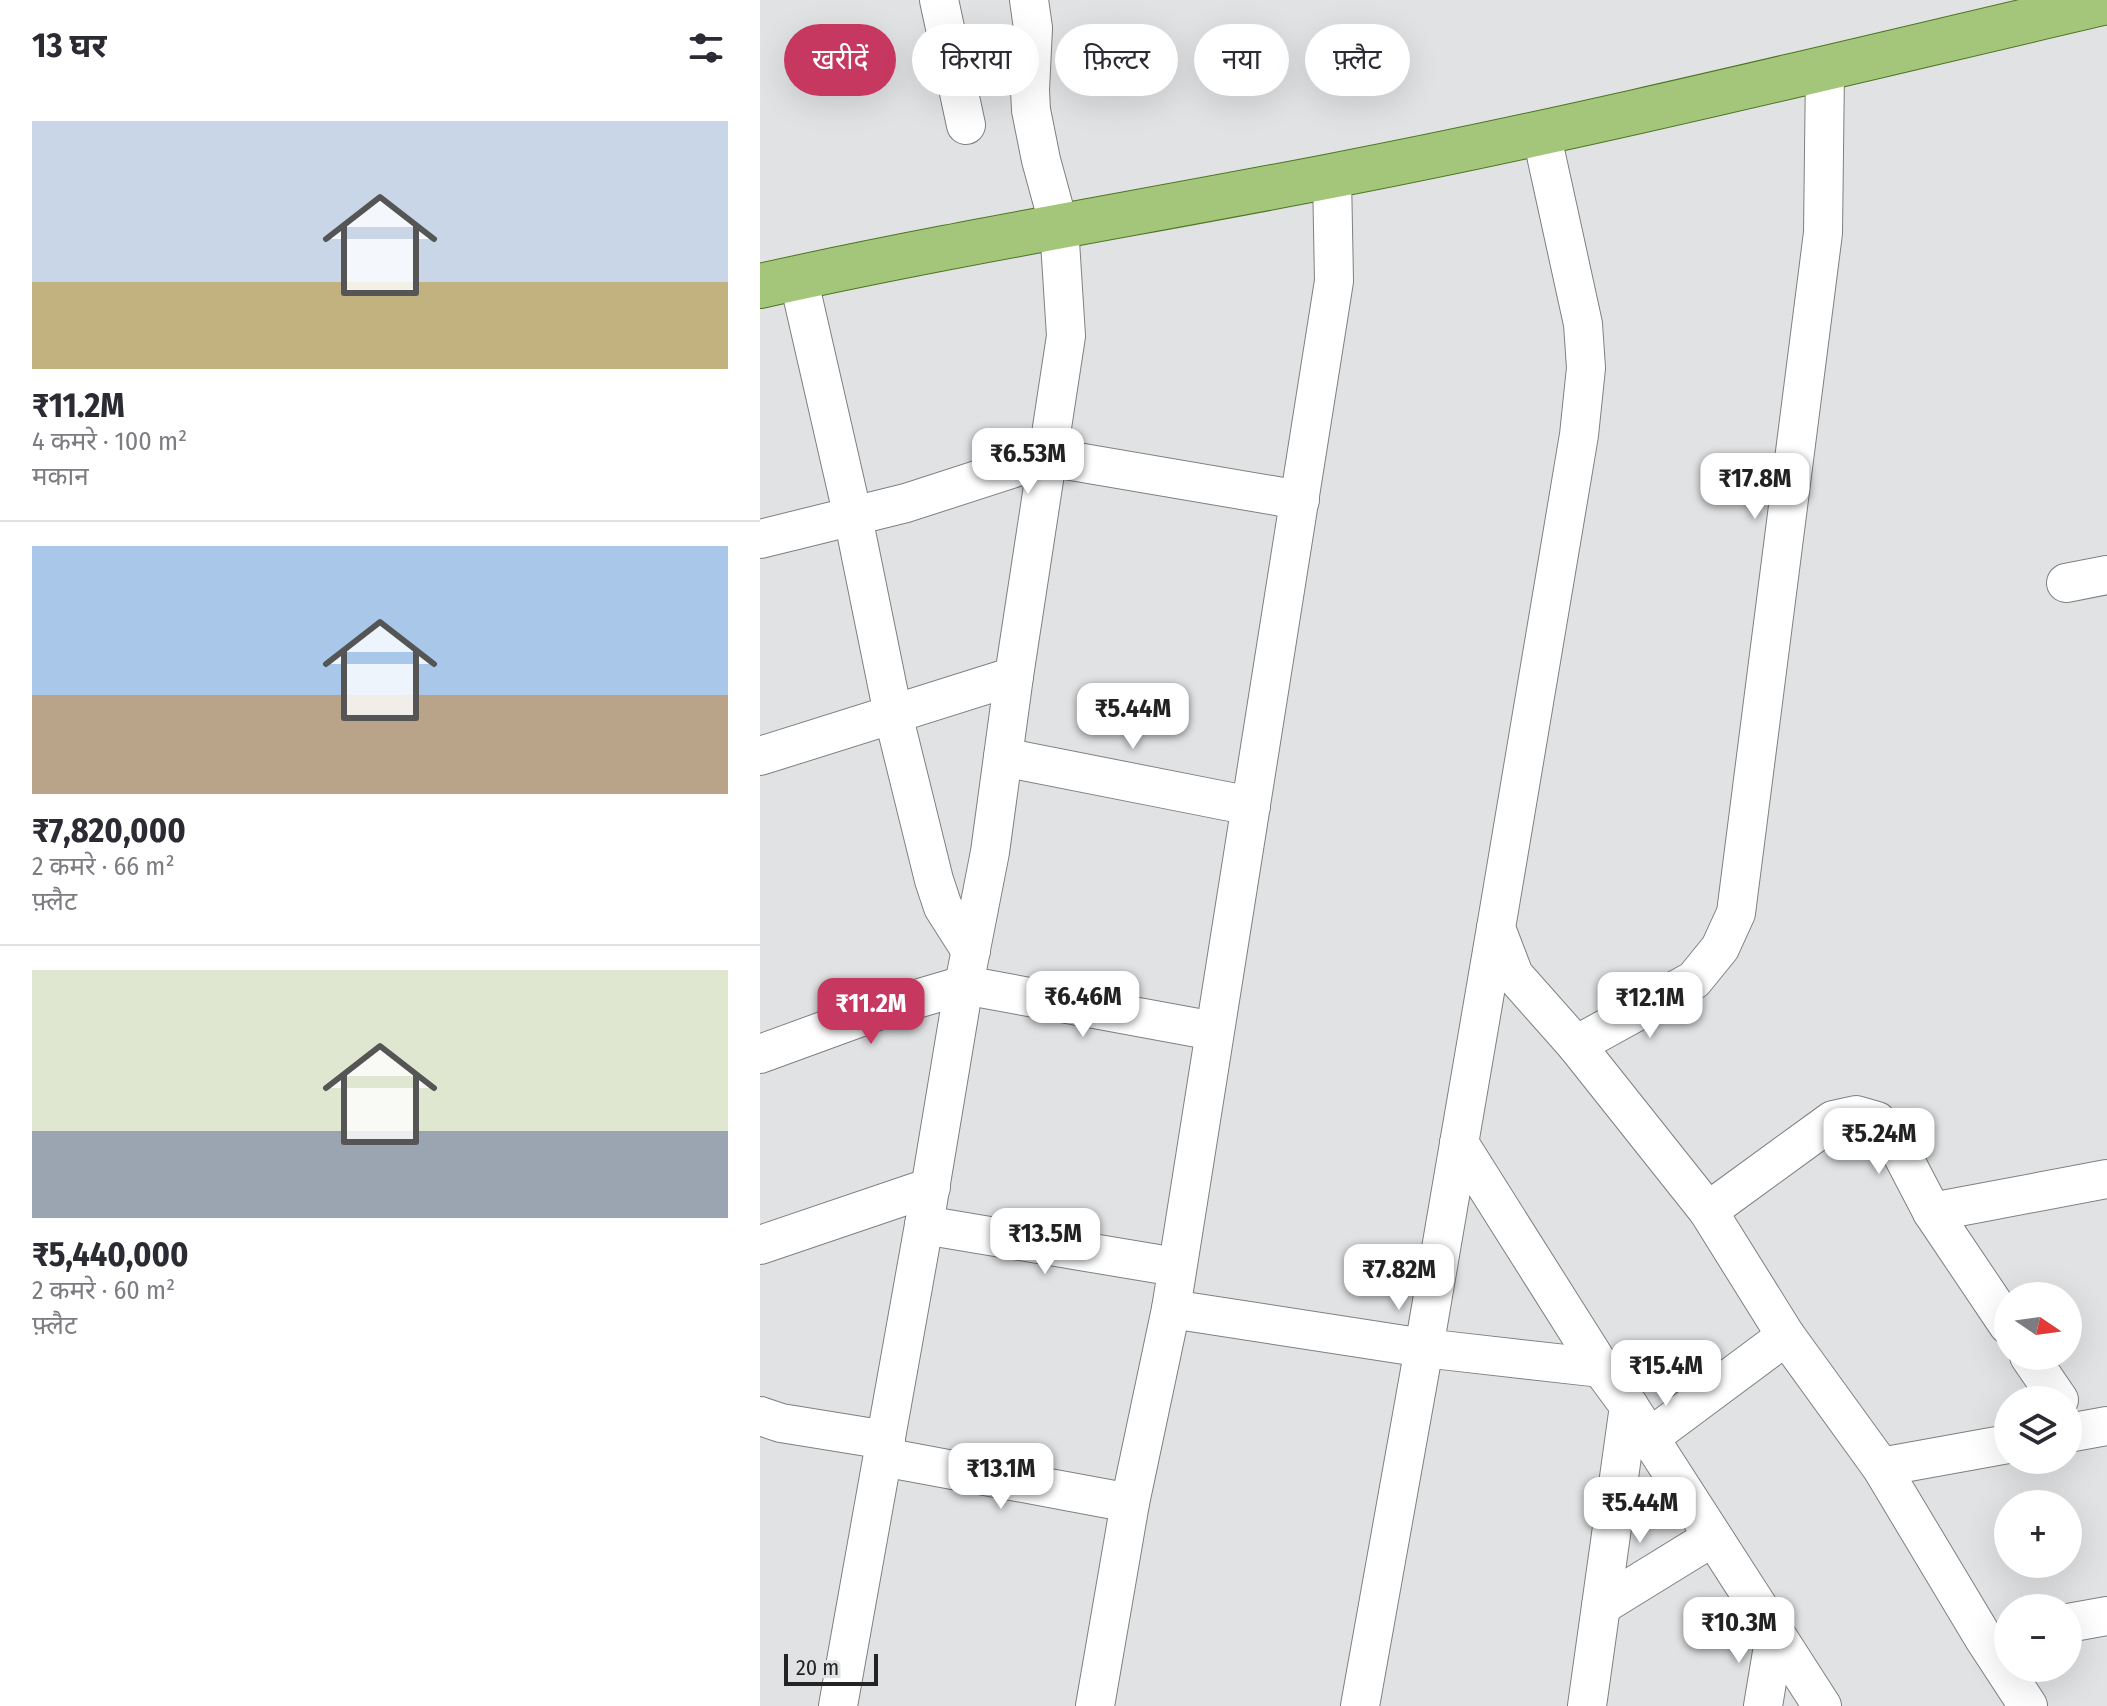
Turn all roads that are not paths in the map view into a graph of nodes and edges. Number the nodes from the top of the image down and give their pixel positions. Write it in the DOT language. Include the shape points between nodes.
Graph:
graph roads {
  1 [pos="939,0"];
  2 [pos="1029,0"];
  3 [pos="2107,2"];
  4 [pos="1825,70"];
  5 [pos="966,125"];
  6 [pos="1541,132"];
  7 [pos="1332,176"];
  8 [pos="1059,226"];
  9 [pos="779,282"];
  10 [pos="1048,457"];
  11 [pos="1300,500"];
  12 [pos="853,517"];
  13 [pos="760,539"];
  14 [pos="2107,575"];
  15 [pos="2066,583"];
  16 [pos="1014,676"];
  17 [pos="893,714"];
  18 [pos="760,756"];
  19 [pos="1003,757"];
  20 [pos="1251,806"];
  21 [pos="1496,928"];
  22 [pos="967,968"];
  23 [pos="1214,1031"];
  24 [pos="1576,1045"];
  25 [pos="760,1054"];
  26 [pos="1459,1143"];
  27 [pos="2107,1179"];
  28 [pos="931,1187"];
  29 [pos="1708,1211"];
  30 [pos="1932,1212"];
  31 [pos="924,1225"];
  32 [pos="760,1245"];
  33 [pos="1176,1267"];
  34 [pos="1994,1304"];
  35 [pos="1171,1309"];
  36 [pos="1786,1336"];
  37 [pos="1424,1348"];
  38 [pos="1601,1368"];
  39 [pos="1629,1406"];
  40 [pos="760,1416"];
  41 [pos="1649,1438"];
  42 [pos="1994,1447"];
  43 [pos="884,1449"];
  44 [pos="1881,1467"];
  45 [pos="1130,1503"];
  46 [pos="1713,1537"];
  47 [pos="1601,1606"];
  48 [pos="2107,1616"];
  49 [pos="2082,1620"];
  50 [pos="1775,1634"];
  51 [pos="1994,1634"];
  52 [pos="2017,1682"];
  53 [pos="838,1706"];
  54 [pos="1095,1706"];
  55 [pos="1360,1706"];
  56 [pos="1587,1706"];
  57 [pos="1763,1706"];
  58 [pos="1822,1706"];
  59 [pos="2028,1706"];
  1 -- 5 [label="street"];
  2 -- 8 [label="street" via="1031,110"];
  3 -- 4 [label="main road"];
  4 -- 6 [label="main road"];
  4 -- 24 [label="street" via="1823,233 1736,913 1720,948 1694,980"];
  6 -- 7 [label="main road"];
  6 -- 21 [label="street" via="1583,324 1586,368"];
  7 -- 8 [label="main road"];
  7 -- 11 [label="street" via="1334,281"];
  8 -- 9 [label="main road"];
  8 -- 10 [label="street" via="1066,336"];
  9 -- 12 [label="street"];
  10 -- 11 [label="street"];
  10 -- 12 [label="street"];
  10 -- 16 [label="street"];
  11 -- 20 [label="street"];
  12 -- 13 [label="street"];
  12 -- 17 [label="street"];
  14 -- 15 [label="street"];
  16 -- 17 [label="street"];
  16 -- 19 [label="street"];
  17 -- 18 [label="street"];
  17 -- 22 [label="street" via="938,894"];
  19 -- 20 [label="street"];
  19 -- 22 [label="street"];
  20 -- 23 [label="street"];
  21 -- 24 [label="street" via="1514,975"];
  21 -- 26 [label="street"];
  22 -- 23 [label="street"];
  22 -- 25 [label="street" via="886,1008"];
  22 -- 28 [label="street"];
  23 -- 33 [label="street"];
  24 -- 29 [label="street"];
  26 -- 37 [label="street"];
  26 -- 38 [label="street"];
  27 -- 30 [label="street"];
  28 -- 31 [label="street"];
  28 -- 32 [label="street"];
  29 -- 30 [label="street" via="1833,1120 1856,1115 1877,1121 1896,1143"];
  29 -- 36 [label="street"];
  30 -- 34 [label="street"];
  31 -- 33 [label="street"];
  31 -- 43 [label="street"];
  33 -- 35 [label="street"];
  35 -- 37 [label="street"];
  35 -- 45 [label="street"];
  36 -- 41 [label="street"];
  36 -- 44 [label="street"];
  37 -- 38 [label="street"];
  37 -- 55 [label="street"];
  38 -- 39 [label="street"];
  39 -- 41 [label="street"];
  39 -- 47 [label="street"];
  40 -- 43 [label="street"];
  41 -- 46 [label="street"];
  42 -- 44 [label="street"];
  43 -- 45 [label="street"];
  43 -- 53 [label="street"];
  44 -- 51 [label="street"];
  45 -- 54 [label="street"];
  46 -- 47 [label="street"];
  46 -- 50 [label="street"];
  47 -- 56 [label="street"];
  48 -- 49 [label="street"];
  50 -- 57 [label="street"];
  50 -- 58 [label="street"];
  52 -- 59 [label="street"];
}
